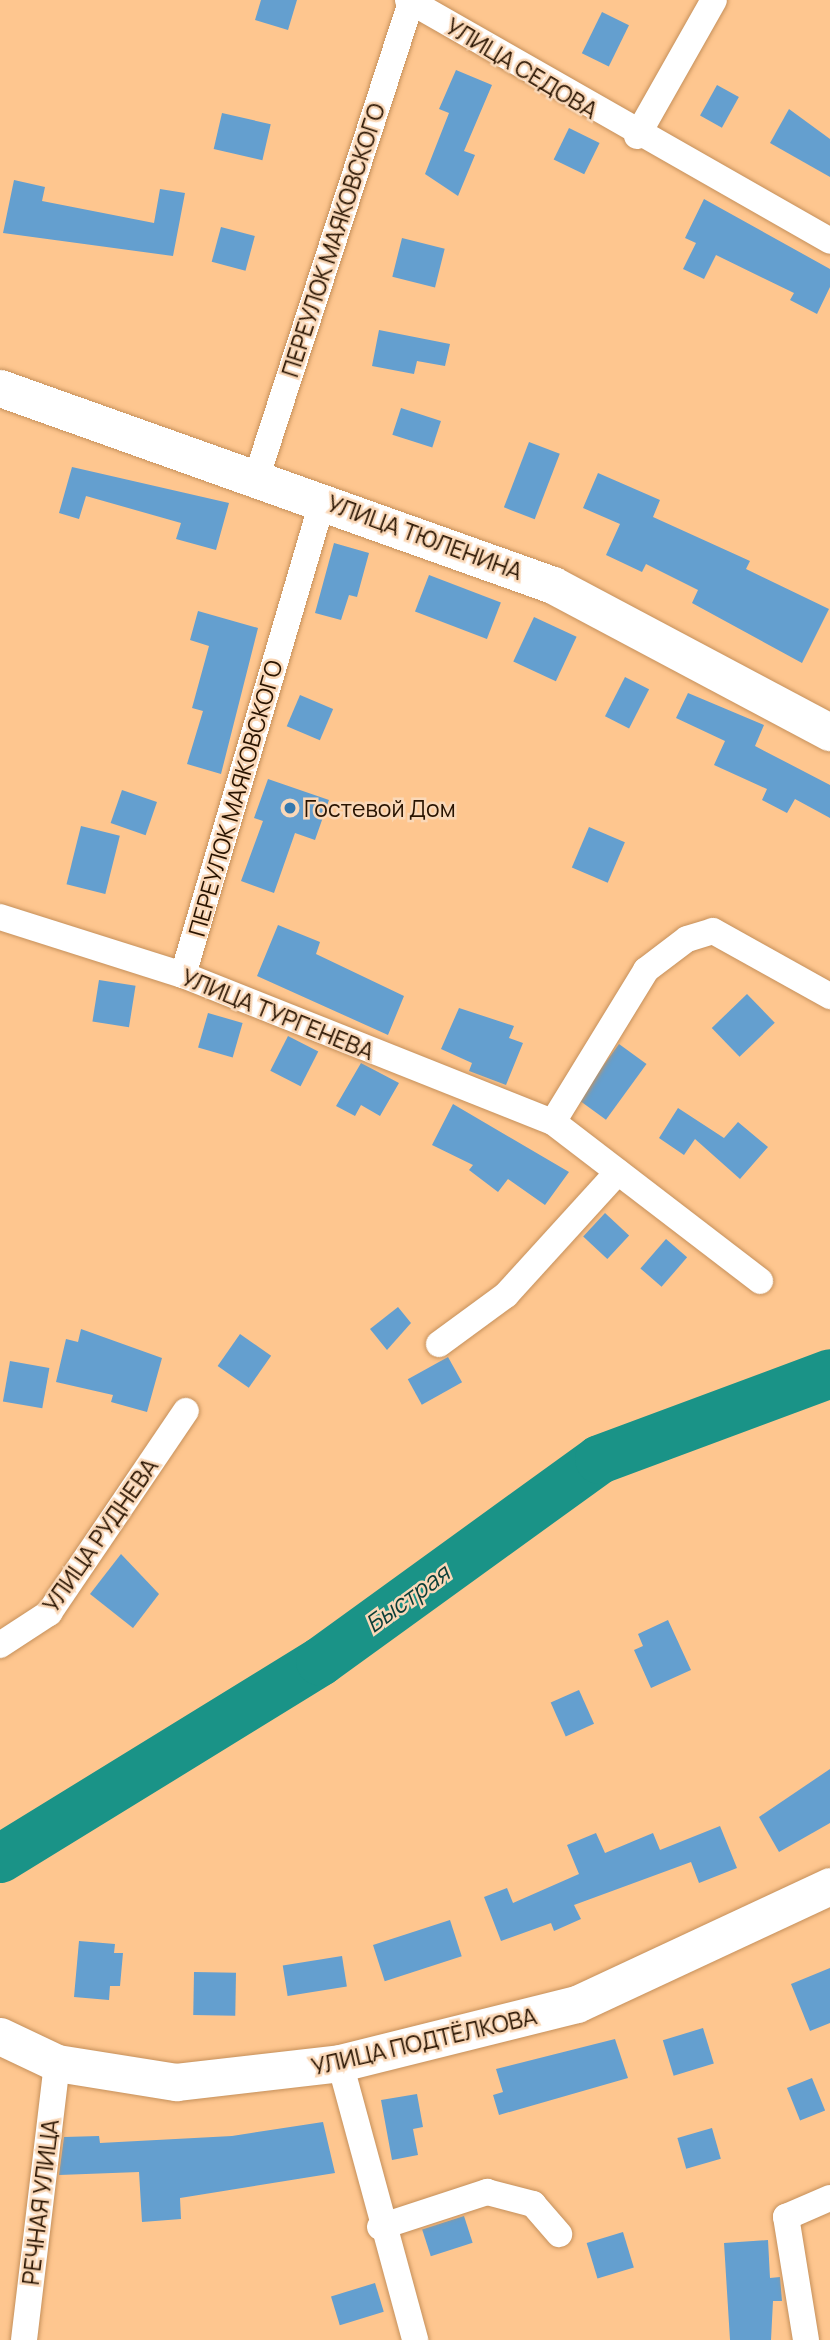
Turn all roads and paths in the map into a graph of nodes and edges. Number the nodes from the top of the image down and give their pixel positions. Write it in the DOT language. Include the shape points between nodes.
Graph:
graph roads {
  1 [pos="714,0"];
  2 [pos="409,1"];
  3 [pos="637,136"];
  4 [pos="830,241"];
  5 [pos="0,388"];
  6 [pos="256,479"];
  7 [pos="323,499"];
  8 [pos="830,732"];
  9 [pos="0,917"];
  10 [pos="183,975"];
  11 [pos="830,996"];
  12 [pos="553,1122"];
  13 [pos="618,1172"];
  14 [pos="760,1281"];
  15 [pos="439,1344"];
  16 [pos="186,1411"];
  17 [pos="0,1645"];
  18 [pos="830,1886"];
  19 [pos="0,2036"];
  20 [pos="57,2063"];
  21 [pos="340,2063"];
  22 [pos="830,2198"];
  23 [pos="380,2227"];
  24 [pos="559,2234"];
  25 [pos="24,2340"];
  26 [pos="415,2340"];
  27 [pos="806,2340"];
  1 -- 3 [label="street"];
  2 -- 3 [label="street, УЛИЦА СЕДОВА"];
  2 -- 6 [label="street, ПЕРЕУЛОК МАЯКОВСКОГО"];
  3 -- 4 [label="street, УЛИЦА СЕДОВА"];
  5 -- 6 [label="street, УЛИЦА ТЮЛЕНИНА"];
  6 -- 7 [label="street, УЛИЦА ТЮЛЕНИНА"];
  7 -- 8 [label="street, УЛИЦА ТЮЛЕНИНА" via="553,585"];
  7 -- 10 [label="street, ПЕРЕУЛОК МАЯКОВСКОГО"];
  9 -- 10 [label="street, УЛИЦА ТУРГЕНЕВА"];
  10 -- 12 [label="street, УЛИЦА ТУРГЕНЕВА"];
  11 -- 12 [label="street" via="713,931 687,939 646,970"];
  12 -- 13 [label="street, УЛИЦА ТУРГЕНЕВА"];
  13 -- 14 [label="street, УЛИЦА ТУРГЕНЕВА"];
  13 -- 15 [label="street" via="506,1295"];
  16 -- 17 [label="street, УЛИЦА РУДНЕВА" via="49,1612"];
  18 -- 21 [label="street, УЛИЦА ПОДТЁЛКОВА" via="577,2004"];
  19 -- 20 [label="street, УЛИЦА ПОДТЁЛКОВА"];
  20 -- 21 [label="street, УЛИЦА ПОДТЁЛКОВА" via="176,2082"];
  20 -- 25 [label="street, РЕЧНАЯ УЛИЦА"];
  21 -- 23 [label="street"];
  22 -- 27 [label="street" via="786,2217"];
  23 -- 24 [label="street" via="487,2192 533,2204"];
  23 -- 26 [label="street"];
}
